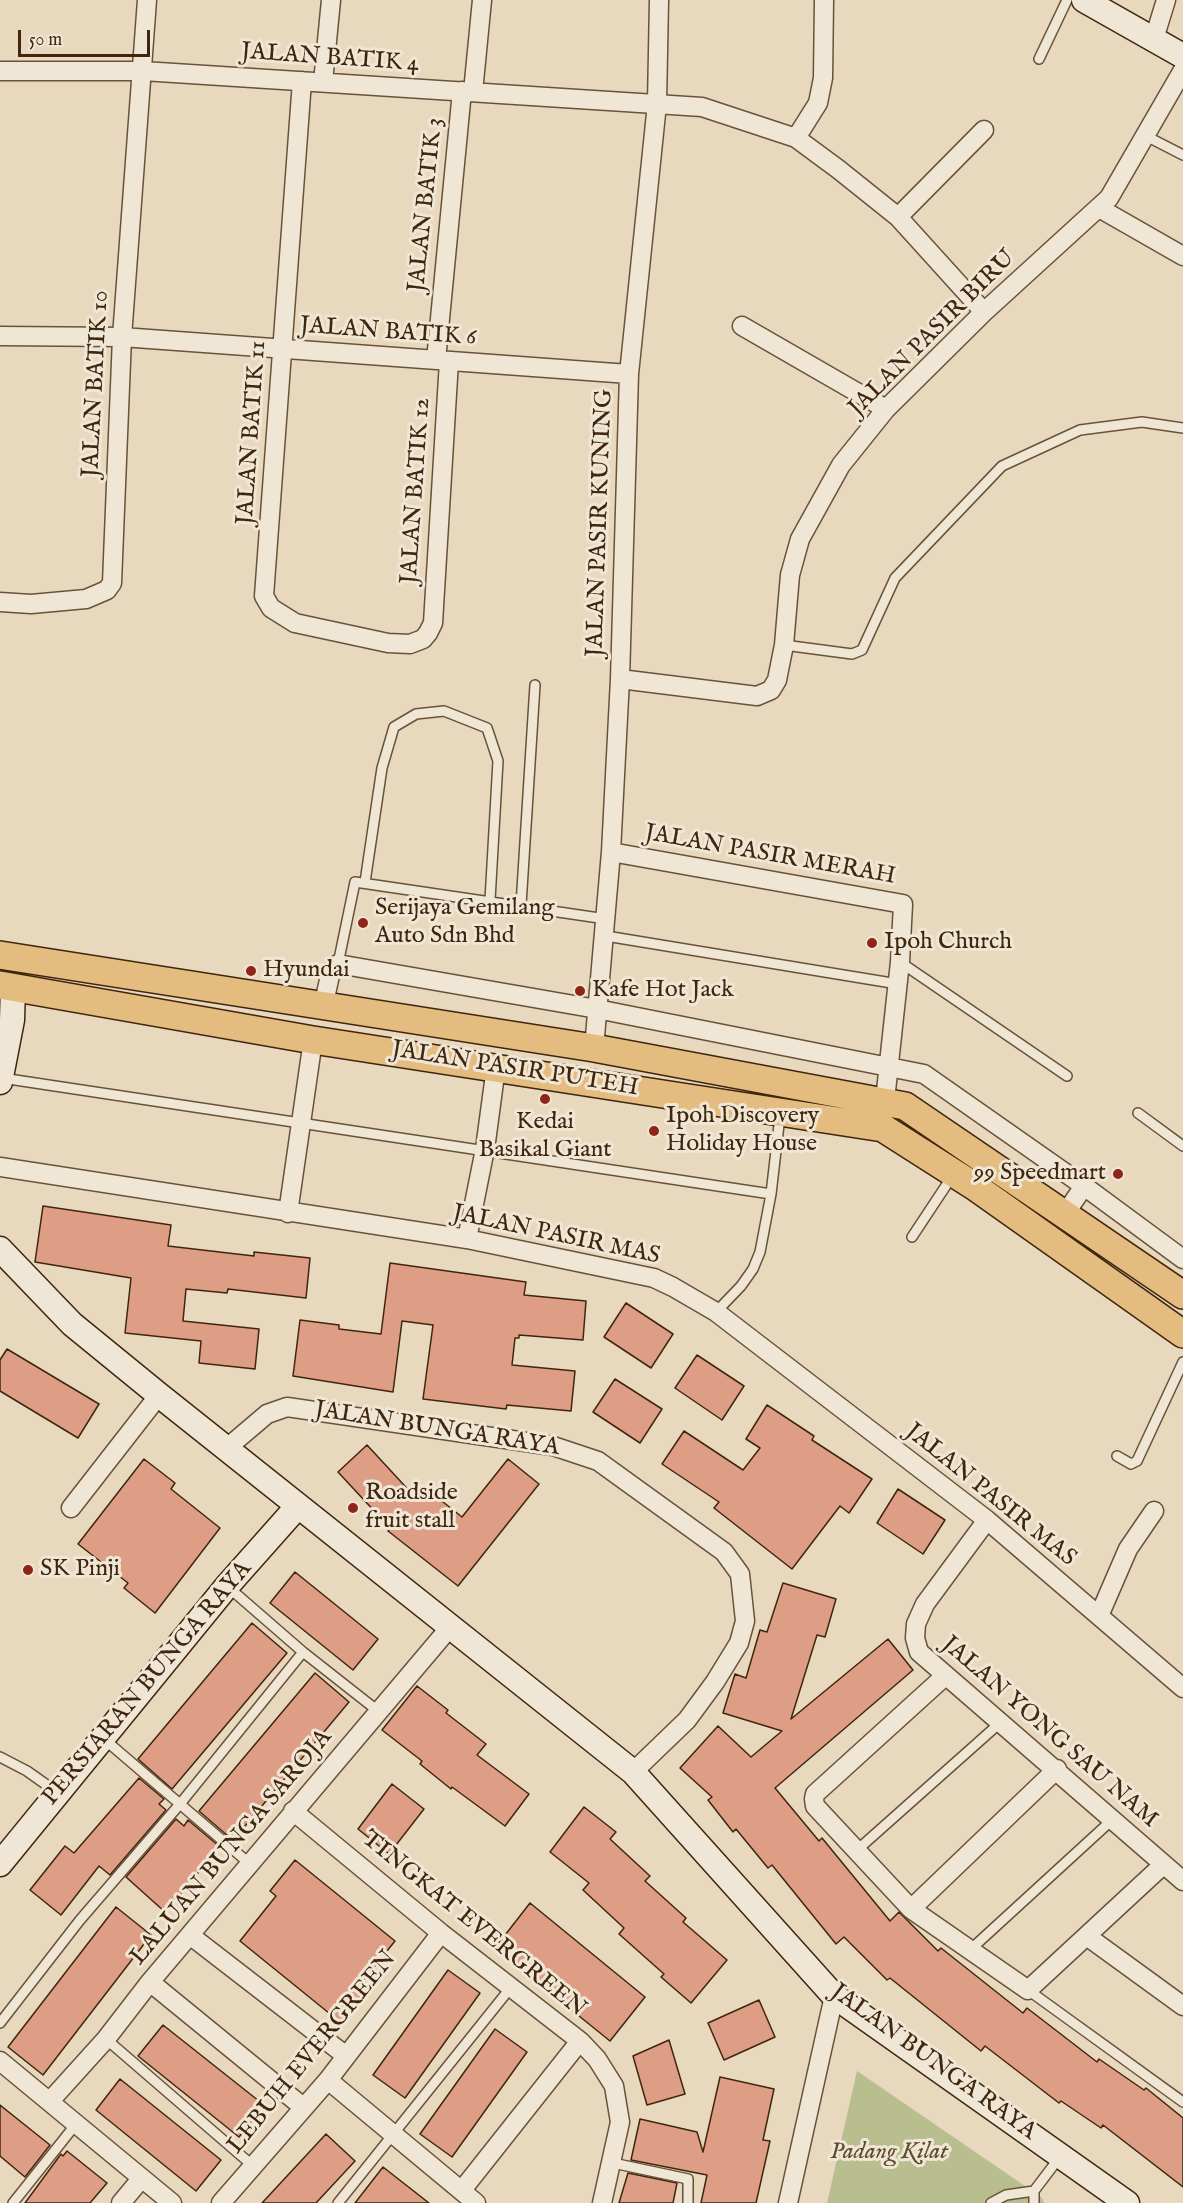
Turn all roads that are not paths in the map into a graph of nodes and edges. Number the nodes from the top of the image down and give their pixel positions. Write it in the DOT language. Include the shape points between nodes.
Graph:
graph roads {
  1 [pos="147,0"];
  2 [pos="331,0"];
  3 [pos="482,0"];
  4 [pos="659,0"];
  5 [pos="824,0"];
  6 [pos="1067,0"];
  7 [pos="1084,0"];
  8 [pos="1166,0"];
  9 [pos="1154,39"];
  10 [pos="1183,56"];
  11 [pos="1039,59"];
  12 [pos="1183,69"];
  13 [pos="0,71"];
  14 [pos="143,71"];
  15 [pos="302,81"];
  16 [pos="323,82"];
  17 [pos="467,92"];
  18 [pos="657,104"];
  19 [pos="984,130"];
  20 [pos="1146,136"];
  21 [pos="796,138"];
  22 [pos="1183,156"];
  23 [pos="1099,208"];
  24 [pos="898,217"];
  25 [pos="1183,256"];
  26 [pos="984,312"];
  27 [pos="742,326"];
  28 [pos="0,336"];
  29 [pos="122,337"];
  30 [pos="283,349"];
  31 [pos="442,361"];
  32 [pos="629,374"];
  33 [pos="886,409"];
  34 [pos="1183,428"];
  35 [pos="0,602"];
  36 [pos="433,623"];
  37 [pos="784,645"];
  38 [pos="620,678"];
  39 [pos="535,685"];
  40 [pos="611,852"];
  41 [pos="365,882"];
  42 [pos="490,900"];
  43 [pos="521,905"];
  44 [pos="606,928"];
  45 [pos="900,962"];
  46 [pos="338,964"];
  47 [pos="5,973"];
  48 [pos="898,984"];
  49 [pos="323,1007"];
  50 [pos="597,1009"];
  51 [pos="313,1040"];
  52 [pos="594,1048"];
  53 [pos="888,1066"];
  54 [pos="496,1067"];
  55 [pos="1067,1076"];
  56 [pos="1,1080"];
  57 [pos="885,1100"];
  58 [pos="781,1110"];
  59 [pos="1137,1113"];
  60 [pos="301,1122"];
  61 [pos="1183,1146"];
  62 [pos="485,1149"];
  63 [pos="0,1167"];
  64 [pos="964,1179"];
  65 [pos="1084,1186"];
  66 [pos="771,1194"];
  67 [pos="288,1213"];
  68 [pos="1065,1214"];
  69 [pos="912,1237"];
  70 [pos="467,1239"];
  71 [pos="0,1249"];
  72 [pos="1183,1259"];
  73 [pos="1183,1294"];
  74 [pos="716,1312"];
  75 [pos="1183,1334"];
  76 [pos="1183,1362"];
  77 [pos="159,1395"];
  78 [pos="227,1448"];
  79 [pos="1117,1456"];
  80 [pos="298,1506"];
  81 [pos="70,1508"];
  82 [pos="1154,1511"];
  83 [pos="987,1520"];
  84 [pos="227,1586"];
  85 [pos="1099,1616"];
  86 [pos="451,1626"];
  87 [pos="303,1652"];
  88 [pos="945,1676"];
  89 [pos="1183,1688"];
  90 [pos="378,1712"];
  91 [pos="1001,1722"];
  92 [pos="102,1738"];
  93 [pos="0,1757"];
  94 [pos="1057,1769"];
  95 [pos="633,1772"];
  96 [pos="58,1793"];
  97 [pos="180,1804"];
  98 [pos="293,1811"];
  99 [pos="1112,1820"];
  100 [pos="856,1851"];
  101 [pos="0,1864"];
  102 [pos="250,1864"];
  103 [pos="1163,1864"];
  104 [pos="1183,1881"];
  105 [pos="911,1910"];
  106 [pos="441,1933"];
  107 [pos="191,1936"];
  108 [pos="1088,1936"];
  109 [pos="970,1950"];
  110 [pos="150,1982"];
  111 [pos="513,1986"];
  112 [pos="1028,1990"];
  113 [pos="834,1996"];
  114 [pos="1183,2006"];
  115 [pos="0,2023"];
  116 [pos="106,2039"];
  117 [pos="580,2041"];
  118 [pos="345,2055"];
  119 [pos="0,2061"];
  120 [pos="328,2080"];
  121 [pos="50,2101"];
  122 [pos="1183,2102"];
  123 [pos="303,2107"];
  124 [pos="76,2124"];
  125 [pos="392,2133"];
  126 [pos="1060,2156"];
  127 [pos="613,2163"];
  128 [pos="252,2165"];
  129 [pos="141,2179"];
  130 [pos="462,2190"];
  131 [pos="1034,2192"];
  132 [pos="13,2203"];
  133 [pos="121,2203"];
  134 [pos="171,2203"];
  135 [pos="221,2203"];
  136 [pos="338,2203"];
  137 [pos="476,2203"];
  138 [pos="602,2203"];
  139 [pos="688,2203"];
  140 [pos="788,2203"];
  141 [pos="991,2203"];
  142 [pos="1034,2203"];
  143 [pos="1127,2203"];
  1 -- 14 [label="street, JALAN BATIK 10"];
  2 -- 16 [label="street"];
  3 -- 17 [label="street, JALAN BATIK 3"];
  4 -- 18 [label="street, JALAN PASIR KUNING"];
  5 -- 21 [label="street" via="823,78 818,103"];
  6 -- 11 [label="lane"];
  7 -- 9 [label="main road"];
  8 -- 9 [label="street"];
  9 -- 10 [label="main road"];
  12 -- 20 [label="street, JALAN PASIR BIRU"];
  13 -- 14 [label="street, JALAN BATIK 4"];
  14 -- 15 [label="street, JALAN BATIK 4"];
  14 -- 29 [label="street, JALAN BATIK 10"];
  15 -- 16 [label="street, JALAN BATIK 4"];
  15 -- 30 [label="street, JALAN BATIK 11"];
  16 -- 17 [label="street, JALAN BATIK 4"];
  17 -- 18 [label="street, JALAN BATIK 4"];
  17 -- 31 [label="street, JALAN BATIK 3"];
  18 -- 21 [label="street, JALAN BATIK 4" via="702,107"];
  18 -- 32 [label="street, JALAN PASIR KUNING"];
  19 -- 24 [label="street"];
  20 -- 22 [label="lane"];
  20 -- 23 [label="street, JALAN PASIR BIRU" via="1119,184"];
  21 -- 24 [label="street, JALAN BATIK 4"];
  23 -- 25 [label="street"];
  23 -- 26 [label="street, JALAN PASIR BIRU"];
  24 -- 26 [label="street, JALAN BATIK 4"];
  26 -- 33 [label="street, JALAN PASIR BIRU"];
  27 -- 33 [label="street"];
  28 -- 29 [label="street, JALAN BATIK 6"];
  29 -- 30 [label="street, JALAN BATIK 6"];
  29 -- 35 [label="street, JALAN BATIK 10" via="112,583 107,590 86,599 31,604"];
  30 -- 31 [label="street, JALAN BATIK 6"];
  30 -- 36 [label="street, JALAN BATIK 11" via="264,596 271,608 295,623 388,644 410,644 423,639"];
  31 -- 32 [label="street, JALAN BATIK 6"];
  31 -- 36 [label="street, JALAN BATIK 12"];
  32 -- 38 [label="street, JALAN PASIR KUNING"];
  33 -- 37 [label="street, JALAN PASIR BIRU" via="841,465 800,538 790,574"];
  34 -- 37 [label="lane" via="1142,422 1080,429 1002,466 895,578 861,650 852,654"];
  37 -- 38 [label="street, JALAN PASIR BIRU" via="777,680 771,690 757,696"];
  38 -- 40 [label="street, JALAN PASIR KUNING"];
  39 -- 43 [label="lane"];
  40 -- 44 [label="street, JALAN PASIR KUNING"];
  40 -- 45 [label="street, JALAN PASIR MERAH" via="897,901 903,904 904,911"];
  41 -- 42 [label="lane"];
  41 -- 42 [label="lane" via="382,768 394,728 416,714 444,711 487,728 498,761"];
  41 -- 46 [label="lane" via="355,882"];
  42 -- 43 [label="lane"];
  43 -- 44 [label="lane"];
  44 -- 48 [label="lane"];
  44 -- 50 [label="street, JALAN PASIR KUNING"];
  45 -- 48 [label="street, JALAN PASIR MERAH"];
  45 -- 55 [label="lane"];
  46 -- 49 [label="street" via="331,971"];
  46 -- 50 [label="street"];
  47 -- 49 [label="main road, JALAN PASIR PUTEH"];
  47 -- 51 [label="main road, JALAN PASIR PUTEH"];
  47 -- 56 [label="main road" via="12,1020"];
  48 -- 53 [label="street, JALAN PASIR MERAH"];
  49 -- 52 [label="main road, JALAN PASIR PUTEH"];
  50 -- 52 [label="street, JALAN PASIR KUNING"];
  50 -- 53 [label="street"];
  51 -- 54 [label="main road, JALAN PASIR PUTEH"];
  51 -- 60 [label="street"];
  52 -- 57 [label="main road, JALAN PASIR PUTEH"];
  53 -- 57 [label="street, JALAN PASIR MERAH"];
  53 -- 65 [label="street" via="924,1074"];
  54 -- 58 [label="main road, JALAN PASIR PUTEH"];
  54 -- 62 [label="street"];
  56 -- 60 [label="lane"];
  57 -- 64 [label="main road" via="890,1116 965,1165"];
  57 -- 68 [label="main road, JALAN PASIR PUTEH" via="918,1113"];
  58 -- 64 [label="main road, JALAN PASIR PUTEH" via="883,1128"];
  58 -- 66 [label="lane"];
  59 -- 61 [label="lane"];
  60 -- 62 [label="lane"];
  60 -- 67 [label="street"];
  62 -- 66 [label="lane"];
  62 -- 70 [label="street"];
  63 -- 67 [label="street, JALAN PASIR MAS"];
  64 -- 69 [label="lane"];
  64 -- 75 [label="main road, JALAN PASIR PUTEH"];
  65 -- 68 [label="street"];
  65 -- 72 [label="street"];
  66 -- 74 [label="lane" via="753,1269"];
  67 -- 70 [label="street, JALAN PASIR MAS"];
  68 -- 73 [label="main road, JALAN PASIR PUTEH"];
  70 -- 74 [label="street, JALAN PASIR MAS" via="654,1278"];
  71 -- 77 [label="main road, JALAN BUNGA RAYA" via="72,1323"];
  74 -- 83 [label="street, JALAN PASIR MAS"];
  76 -- 79 [label="lane" via="1137,1461 1131,1464"];
  77 -- 78 [label="main road, JALAN BUNGA RAYA"];
  77 -- 81 [label="street"];
  78 -- 80 [label="main road, JALAN BUNGA RAYA"];
  78 -- 95 [label="street, JALAN BUNGA RAYA" via="267,1414 287,1407 553,1446 598,1461 724,1552 740,1574 745,1621 739,1643 716,1682 687,1719"];
  80 -- 84 [label="main road, PERSIARAN BUNGA RAYA"];
  80 -- 86 [label="main road, JALAN BUNGA RAYA"];
  82 -- 85 [label="street" via="1128,1549"];
  83 -- 85 [label="street, JALAN PASIR MAS"];
  83 -- 88 [label="street, JALAN YONG SAU NAM" via="925,1604 916,1624 919,1652"];
  84 -- 87 [label="lane"];
  84 -- 92 [label="main road, PERSIARAN BUNGA RAYA"];
  85 -- 89 [label="street, JALAN PASIR MAS"];
  86 -- 90 [label="street, LALUAN BUNGA SAROJA"];
  86 -- 95 [label="main road, JALAN BUNGA RAYA"];
  87 -- 90 [label="lane"];
  87 -- 97 [label="lane"];
  88 -- 91 [label="street, JALAN YONG SAU NAM"];
  88 -- 100 [label="street" via="815,1794 815,1806"];
  90 -- 98 [label="street, LALUAN BUNGA SAROJA"];
  91 -- 94 [label="street, JALAN YONG SAU NAM"];
  91 -- 100 [label="lane"];
  92 -- 96 [label="main road, PERSIARAN BUNGA RAYA"];
  92 -- 97 [label="lane"];
  93 -- 96 [label="lane"];
  94 -- 99 [label="street, JALAN YONG SAU NAM"];
  94 -- 105 [label="street"];
  95 -- 113 [label="main road, JALAN BUNGA RAYA"];
  96 -- 101 [label="main road, PERSIARAN BUNGA RAYA"];
  97 -- 102 [label="lane"];
  97 -- 115 [label="lane" via="80,1920"];
  98 -- 102 [label="street, LALUAN BUNGA SAROJA"];
  98 -- 106 [label="street, TINGKAT EVERGREEN"];
  99 -- 103 [label="street, JALAN YONG SAU NAM"];
  99 -- 109 [label="lane"];
  100 -- 105 [label="street"];
  102 -- 107 [label="street, LALUAN BUNGA SAROJA"];
  103 -- 104 [label="street, JALAN YONG SAU NAM"];
  103 -- 108 [label="street"];
  105 -- 109 [label="street"];
  106 -- 111 [label="street, TINGKAT EVERGREEN"];
  106 -- 118 [label="street, LEBUH EVERGREEN"];
  107 -- 110 [label="street, LALUAN BUNGA SAROJA"];
  107 -- 118 [label="street"];
  108 -- 112 [label="street"];
  108 -- 114 [label="street"];
  109 -- 112 [label="street"];
  110 -- 116 [label="street, LALUAN BUNGA SAROJA"];
  110 -- 123 [label="street"];
  111 -- 117 [label="street, TINGKAT EVERGREEN"];
  111 -- 125 [label="lane"];
  112 -- 122 [label="lane"];
  113 -- 126 [label="main road, JALAN BUNGA RAYA"];
  113 -- 140 [label="street"];
  116 -- 121 [label="street, LALUAN BUNGA SAROJA"];
  116 -- 128 [label="lane"];
  117 -- 127 [label="street, TINGKAT EVERGREEN" via="597,2058 614,2086 620,2122"];
  117 -- 130 [label="street"];
  118 -- 120 [label="street, LEBUH EVERGREEN"];
  119 -- 121 [label="street"];
  120 -- 123 [label="street, LEBUH EVERGREEN"];
  120 -- 125 [label="street"];
  121 -- 124 [label="street"];
  123 -- 128 [label="street, LEBUH EVERGREEN"];
  124 -- 129 [label="street"];
  124 -- 132 [label="lane"];
  125 -- 130 [label="street"];
  125 -- 136 [label="lane"];
  126 -- 131 [label="lane"];
  126 -- 143 [label="main road, JALAN BUNGA RAYA"];
  127 -- 138 [label="street"];
  127 -- 139 [label="lane" via="688,2179"];
  128 -- 135 [label="street, LEBUH EVERGREEN"];
  129 -- 133 [label="street"];
  129 -- 134 [label="street"];
  130 -- 137 [label="street"];
  131 -- 141 [label="lane" via="1006,2195"];
  131 -- 142 [label="lane"];
}
